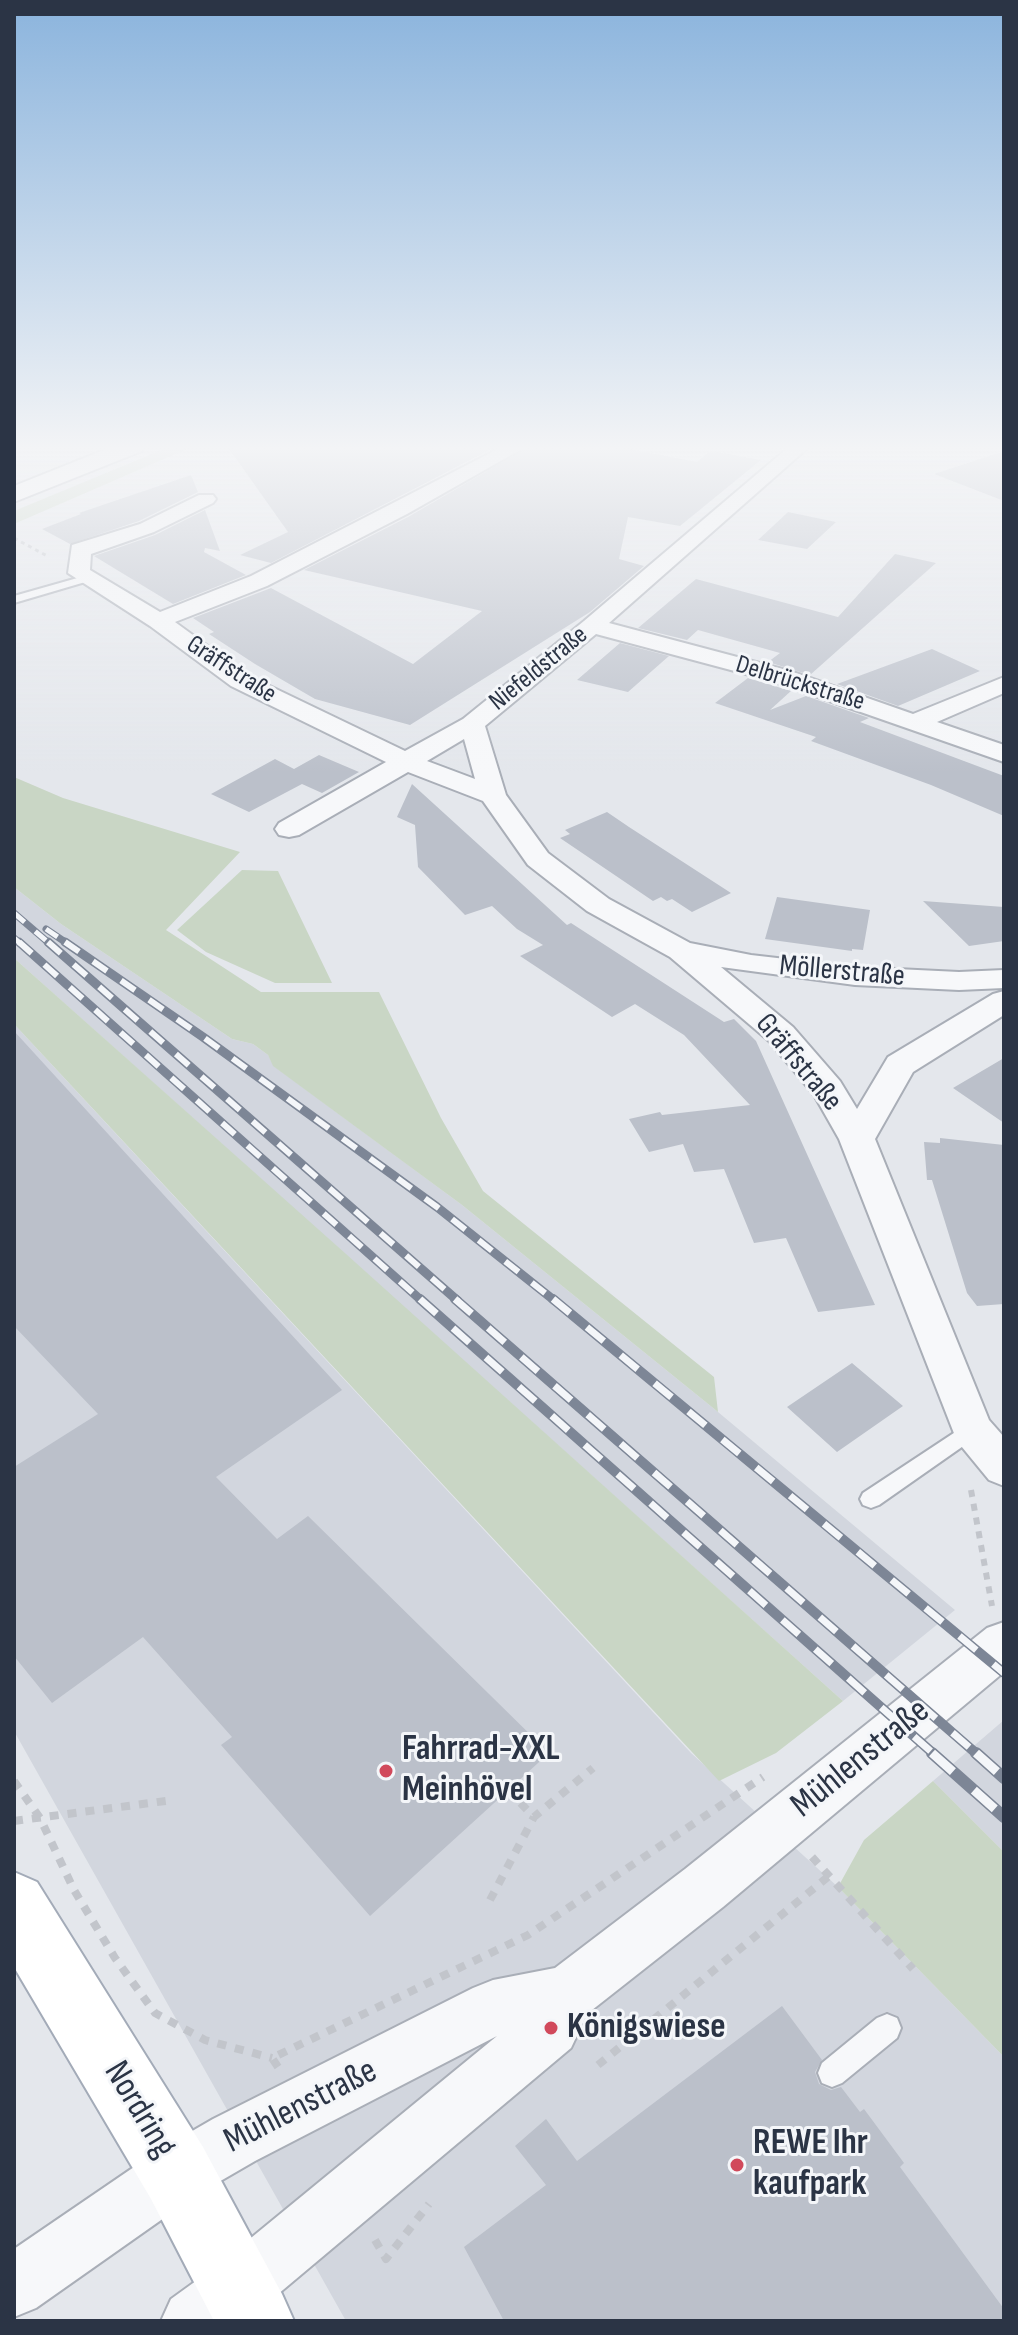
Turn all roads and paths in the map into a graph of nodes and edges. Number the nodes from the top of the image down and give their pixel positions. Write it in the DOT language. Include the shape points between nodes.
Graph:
graph roads {
  1 [pos="45,555"];
  2 [pos="81,555"];
  3 [pos="309,555"];
  4 [pos="674,555"];
  5 [pos="83,576"];
  6 [pos="14,600"];
  7 [pos="158,621"];
  8 [pos="592,626"];
  9 [pos="1004,684"];
  10 [pos="917,721"];
  11 [pos="472,724"];
  12 [pos="1004,754"];
  13 [pos="406,762"];
  14 [pos="493,795"];
  15 [pos="289,829"];
  16 [pos="681,950"];
  17 [pos="1004,979"];
  18 [pos="1004,1001"];
  19 [pos="857,1139"];
  20 [pos="972,1429"];
  21 [pos="1004,1468"];
  22 [pos="871,1499"];
  23 [pos="1002,1645"];
  24 [pos="593,1768"];
  25 [pos="14,1781"];
  26 [pos="508,1790"];
  27 [pos="173,1800"];
  28 [pos="534,1817"];
  29 [pos="40,1818"];
  30 [pos="14,1821"];
  31 [pos="782,1824"];
  32 [pos="829,1876"];
  33 [pos="490,1900"];
  34 [pos="14,1905"];
  35 [pos="913,1969"];
  36 [pos="567,1994"];
  37 [pos="887,2028"];
  38 [pos="272,2058"];
  39 [pos="598,2065"];
  40 [pos="832,2073"];
  41 [pos="177,2173"];
  42 [pos="14,2286"];
  43 [pos="229,2310"];
  1 -- 5 [label="path"];
  2 -- 5 [label="street"];
  3 -- 7 [label="street"];
  4 -- 8 [label="street, Niefeldstraße"];
  5 -- 6 [label="lane"];
  5 -- 7 [label="street, Gräffstraße"];
  7 -- 13 [label="street, Gräffstraße" via="240,681"];
  8 -- 10 [label="street, Delbrückstraße" via="781,676"];
  8 -- 11 [label="street, Niefeldstraße"];
  9 -- 10 [label="street"];
  10 -- 12 [label="street, Delbrückstraße"];
  11 -- 13 [label="street, Niefeldstraße"];
  11 -- 14 [label="street, Gräffstraße"];
  13 -- 14 [label="street, Gräffstraße"];
  13 -- 15 [label="street, Niefeldstraße"];
  14 -- 16 [label="street, Gräffstraße" via="538,859 598,905"];
  16 -- 17 [label="street, Möllerstraße" via="855,976"];
  16 -- 19 [label="street, Gräffstraße" via="781,1034 828,1089"];
  18 -- 19 [label="street" via="900,1065"];
  19 -- 20 [label="street, Gräffstraße"];
  20 -- 21 [label="street, Gräffstraße"];
  20 -- 22 [label="lane"];
  20 -- 23 [label="path" via="971,1492"];
  23 -- 31 [label="street, Mühlenstraße"];
  24 -- 28 [label="path"];
  25 -- 29 [label="path"];
  26 -- 28 [label="path"];
  27 -- 29 [label="path"];
  28 -- 33 [label="path"];
  29 -- 30 [label="path"];
  29 -- 38 [label="path" via="90,1917 155,2013 205,2040"];
  31 -- 32 [label="path"];
  31 -- 36 [label="street, Mühlenstraße"];
  32 -- 35 [label="path"];
  32 -- 39 [label="path"];
  34 -- 41 [label="main road, Nordring"];
  36 -- 41 [label="street, Mühlenstraße" via="493,2008"];
  36 -- 43 [label="street, Mühlenstraße" via="551,2028"];
  37 -- 40 [label="lane"];
  41 -- 42 [label="street, Mühlenstraße"];
  41 -- 43 [label="main road, Nordring"];
}
